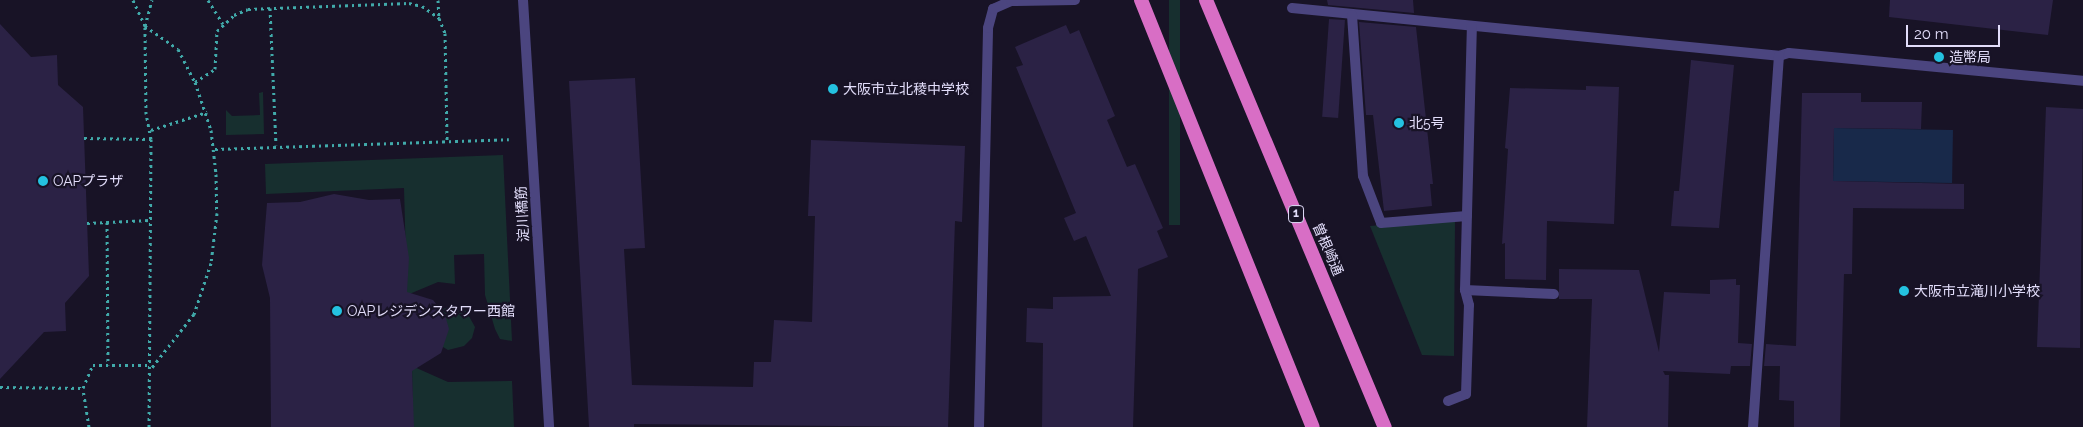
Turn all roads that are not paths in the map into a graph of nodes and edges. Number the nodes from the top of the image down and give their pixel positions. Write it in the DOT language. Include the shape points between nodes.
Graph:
graph roads {
  1 [pos="523,0"];
  2 [pos="1075,0"];
  3 [pos="1141,0"];
  4 [pos="1206,0"];
  5 [pos="1292,8"];
  6 [pos="1352,15"];
  7 [pos="1472,26"];
  8 [pos="1779,56"];
  9 [pos="2083,81"];
  10 [pos="1467,216"];
  11 [pos="1465,290"];
  12 [pos="1554,294"];
  13 [pos="1448,401"];
  14 [pos="548,427"];
  15 [pos="979,427"];
  16 [pos="1313,427"];
  17 [pos="1385,427"];
  18 [pos="1753,427"];
  1 -- 14 [label="street, 淀川橋筋"];
  2 -- 15 [label="street" via="1011,1 993,9 988,28"];
  3 -- 16 [label="highway"];
  4 -- 17 [label="highway, 曽根崎通 / 1"];
  5 -- 6 [label="street"];
  6 -- 7 [label="street"];
  6 -- 10 [label="street" via="1363,176 1381,223"];
  7 -- 8 [label="street"];
  7 -- 10 [label="street"];
  8 -- 9 [label="street" via="1788,53"];
  8 -- 18 [label="street"];
  10 -- 11 [label="street"];
  11 -- 12 [label="street"];
  11 -- 13 [label="street" via="1470,305 1466,394"];
}
